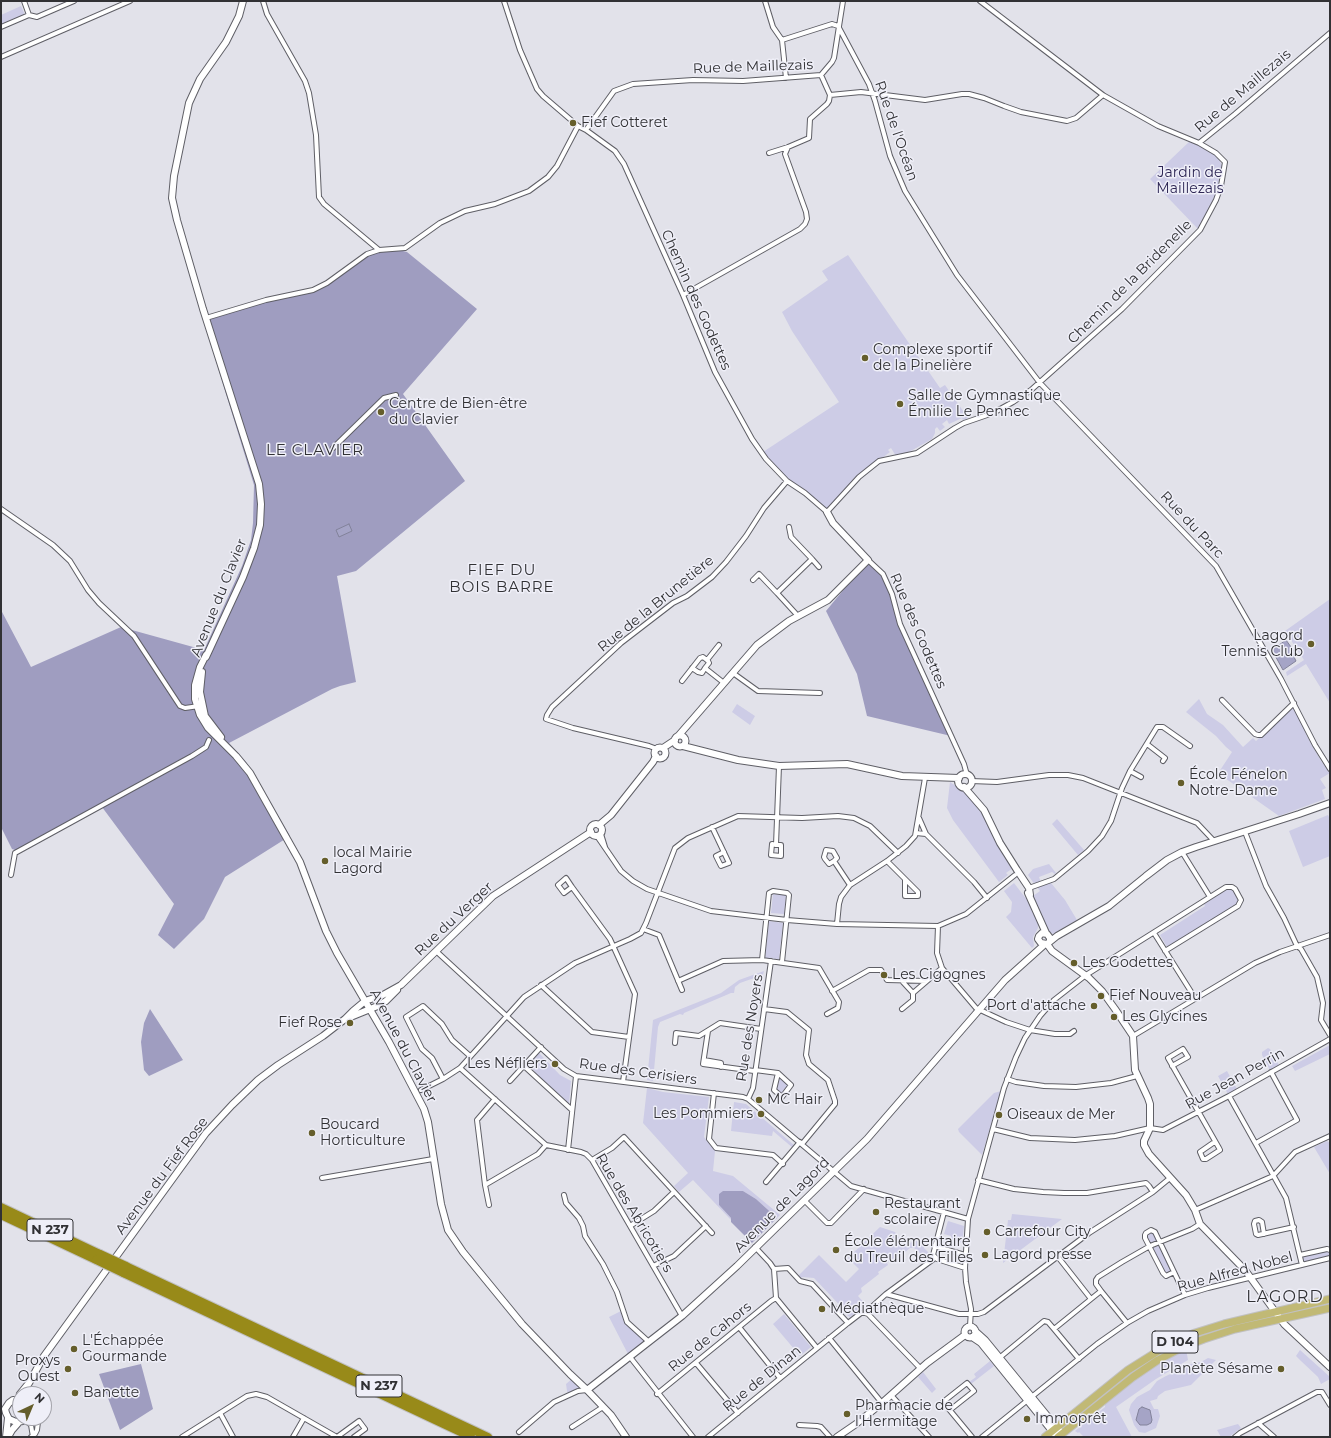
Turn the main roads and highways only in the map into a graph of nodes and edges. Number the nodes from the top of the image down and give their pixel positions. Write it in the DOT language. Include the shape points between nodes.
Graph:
graph roads {
  1 [pos="1,1207"];
  2 [pos="1,1215"];
  3 [pos="98,1257"];
  4 [pos="1330,1299"];
  5 [pos="1330,1308"];
  6 [pos="269,1338"];
  7 [pos="1058,1434"];
  8 [pos="471,1437"];
  9 [pos="488,1437"];
  10 [pos="1045,1437"];
  1 -- 3 [label="highway, N 237"];
  2 -- 3 [label="highway, N 237"];
  3 -- 6 [label="highway, N 237, bridge"];
  4 -- 7 [label="main road, D 104" via="1208,1328 1189,1335 1128,1370"];
  5 -- 7 [label="main road, D 104" via="1217,1334 1167,1355 1133,1377"];
  6 -- 8 [label="highway, N 237"];
  6 -- 9 [label="highway, N 237"];
  7 -- 10 [label="main road, D 104"];
}
